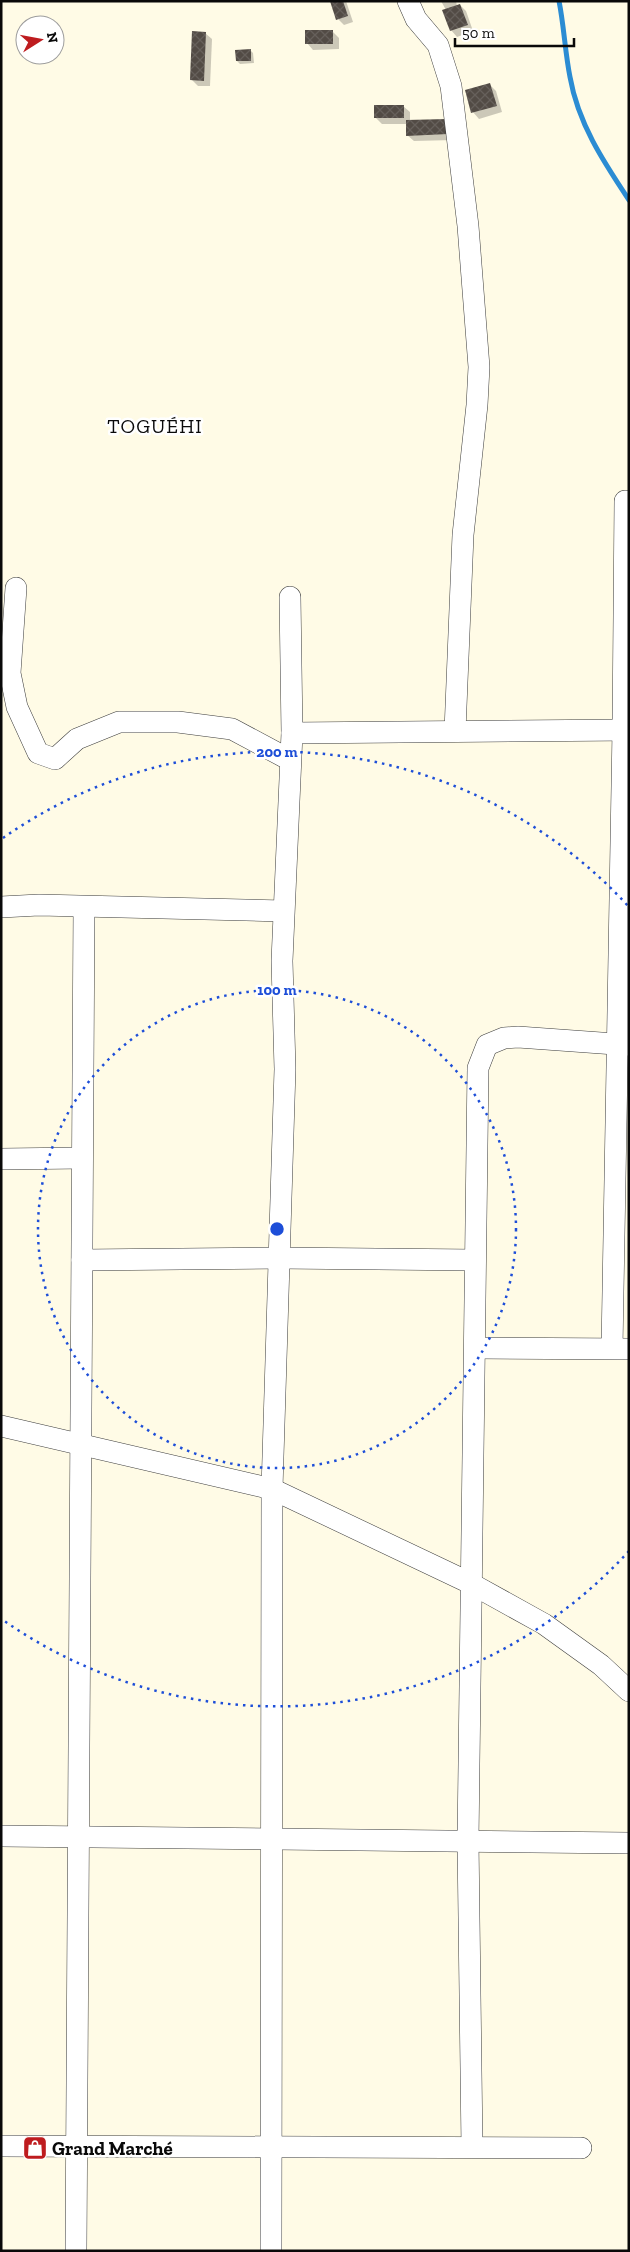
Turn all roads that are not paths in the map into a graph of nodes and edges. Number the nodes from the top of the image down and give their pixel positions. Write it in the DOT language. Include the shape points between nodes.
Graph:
graph roads {
  1 [pos="408,1"];
  2 [pos="625,501"];
  3 [pos="16,588"];
  4 [pos="290,597"];
  5 [pos="626,730"];
  6 [pos="455,731"];
  7 [pos="292,733"];
  8 [pos="290,760"];
  9 [pos="1,906"];
  10 [pos="84,907"];
  11 [pos="283,911"];
  12 [pos="623,1045"];
  13 [pos="82,1158"];
  14 [pos="1,1159"];
  15 [pos="280,1258"];
  16 [pos="82,1260"];
  17 [pos="474,1260"];
  18 [pos="476,1348"];
  19 [pos="621,1348"];
  20 [pos="1,1426"];
  21 [pos="81,1445"];
  22 [pos="272,1488"];
  23 [pos="470,1583"];
  24 [pos="629,1691"];
  25 [pos="1,1836"];
  26 [pos="78,1838"];
  27 [pos="272,1838"];
  28 [pos="468,1841"];
  29 [pos="629,1843"];
  30 [pos="1,2146"];
  31 [pos="76,2146"];
  32 [pos="472,2146"];
  33 [pos="272,2147"];
  34 [pos="581,2148"];
  35 [pos="76,2251"];
  36 [pos="272,2251"];
  1 -- 6 [label="street" via="416,19 438,45 449,78 468,226 479,367 478,405 463,535"];
  2 -- 5 [label="street"];
  3 -- 8 [label="street" via="10,673 17,706 38,753 55,759 77,739 119,722 178,722 232,728"];
  4 -- 7 [label="street"];
  5 -- 6 [label="street"];
  5 -- 12 [label="street"];
  6 -- 7 [label="street"];
  7 -- 8 [label="street"];
  8 -- 11 [label="street"];
  9 -- 10 [label="street"];
  10 -- 11 [label="street"];
  10 -- 13 [label="street"];
  11 -- 15 [label="street" via="286,1069"];
  12 -- 17 [label="street" via="518,1037 486,1045 478,1068"];
  12 -- 19 [label="street"];
  13 -- 14 [label="street"];
  13 -- 16 [label="street"];
  15 -- 16 [label="street"];
  15 -- 17 [label="street"];
  15 -- 22 [label="street"];
  16 -- 21 [label="street"];
  17 -- 18 [label="street"];
  18 -- 19 [label="street"];
  18 -- 23 [label="street"];
  20 -- 21 [label="street"];
  21 -- 22 [label="street"];
  21 -- 26 [label="street"];
  22 -- 23 [label="street"];
  22 -- 27 [label="street"];
  23 -- 24 [label="street" via="570,1641"];
  23 -- 28 [label="street"];
  25 -- 26 [label="street"];
  26 -- 27 [label="street"];
  26 -- 31 [label="street"];
  27 -- 28 [label="street"];
  27 -- 33 [label="street"];
  28 -- 29 [label="street"];
  28 -- 32 [label="street"];
  30 -- 31 [label="street"];
  31 -- 33 [label="street"];
  31 -- 35 [label="street"];
  32 -- 33 [label="street"];
  32 -- 34 [label="street"];
  33 -- 36 [label="street"];
}
